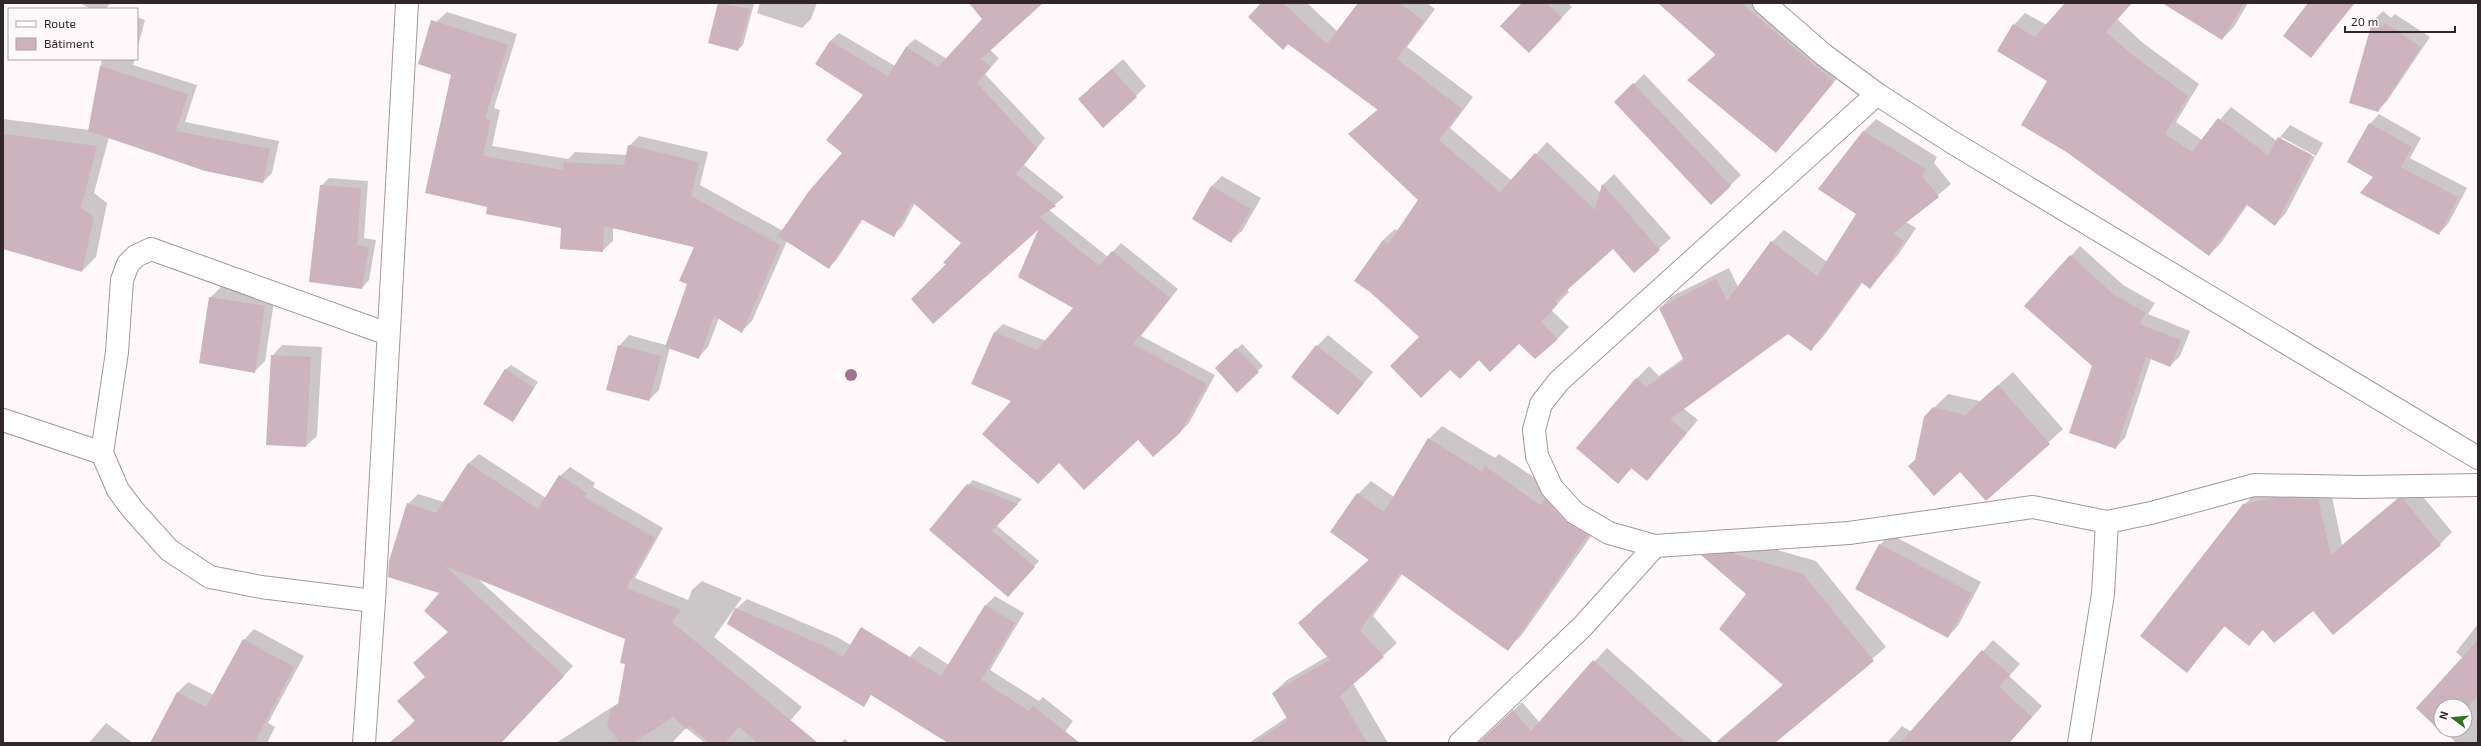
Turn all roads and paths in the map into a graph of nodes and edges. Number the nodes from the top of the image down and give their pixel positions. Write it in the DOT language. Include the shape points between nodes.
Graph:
graph roads {
  1 [pos="407,3"];
  2 [pos="1764,3"];
  3 [pos="1877,94"];
  4 [pos="388,334"];
  5 [pos="3,420"];
  6 [pos="102,453"];
  7 [pos="2478,458"];
  8 [pos="2478,485"];
  9 [pos="2106,522"];
  10 [pos="1655,546"];
  11 [pos="374,601"];
  12 [pos="364,743"];
  13 [pos="1460,743"];
  14 [pos="2079,743"];
  1 -- 4 [label="street"];
  2 -- 3 [label="street" via="1824,55"];
  3 -- 7 [label="street" via="1950,141"];
  3 -- 10 [label="street" via="1560,381 1541,404 1534,430 1537,456 1552,488 1575,513 1609,533"];
  4 -- 6 [label="street" via="167,253 152,249 146,251 128,264 122,280 117,352"];
  4 -- 11 [label="street"];
  5 -- 6 [label="street"];
  6 -- 11 [label="street" via="118,490 133,510 169,550 210,577 261,587"];
  8 -- 9 [label="street" via="2254,485 2151,513"];
  9 -- 10 [label="street" via="2033,507 1849,533"];
  9 -- 14 [label="street" via="2103,594"];
  10 -- 13 [label="street" via="1583,626"];
  11 -- 12 [label="street"];
}
